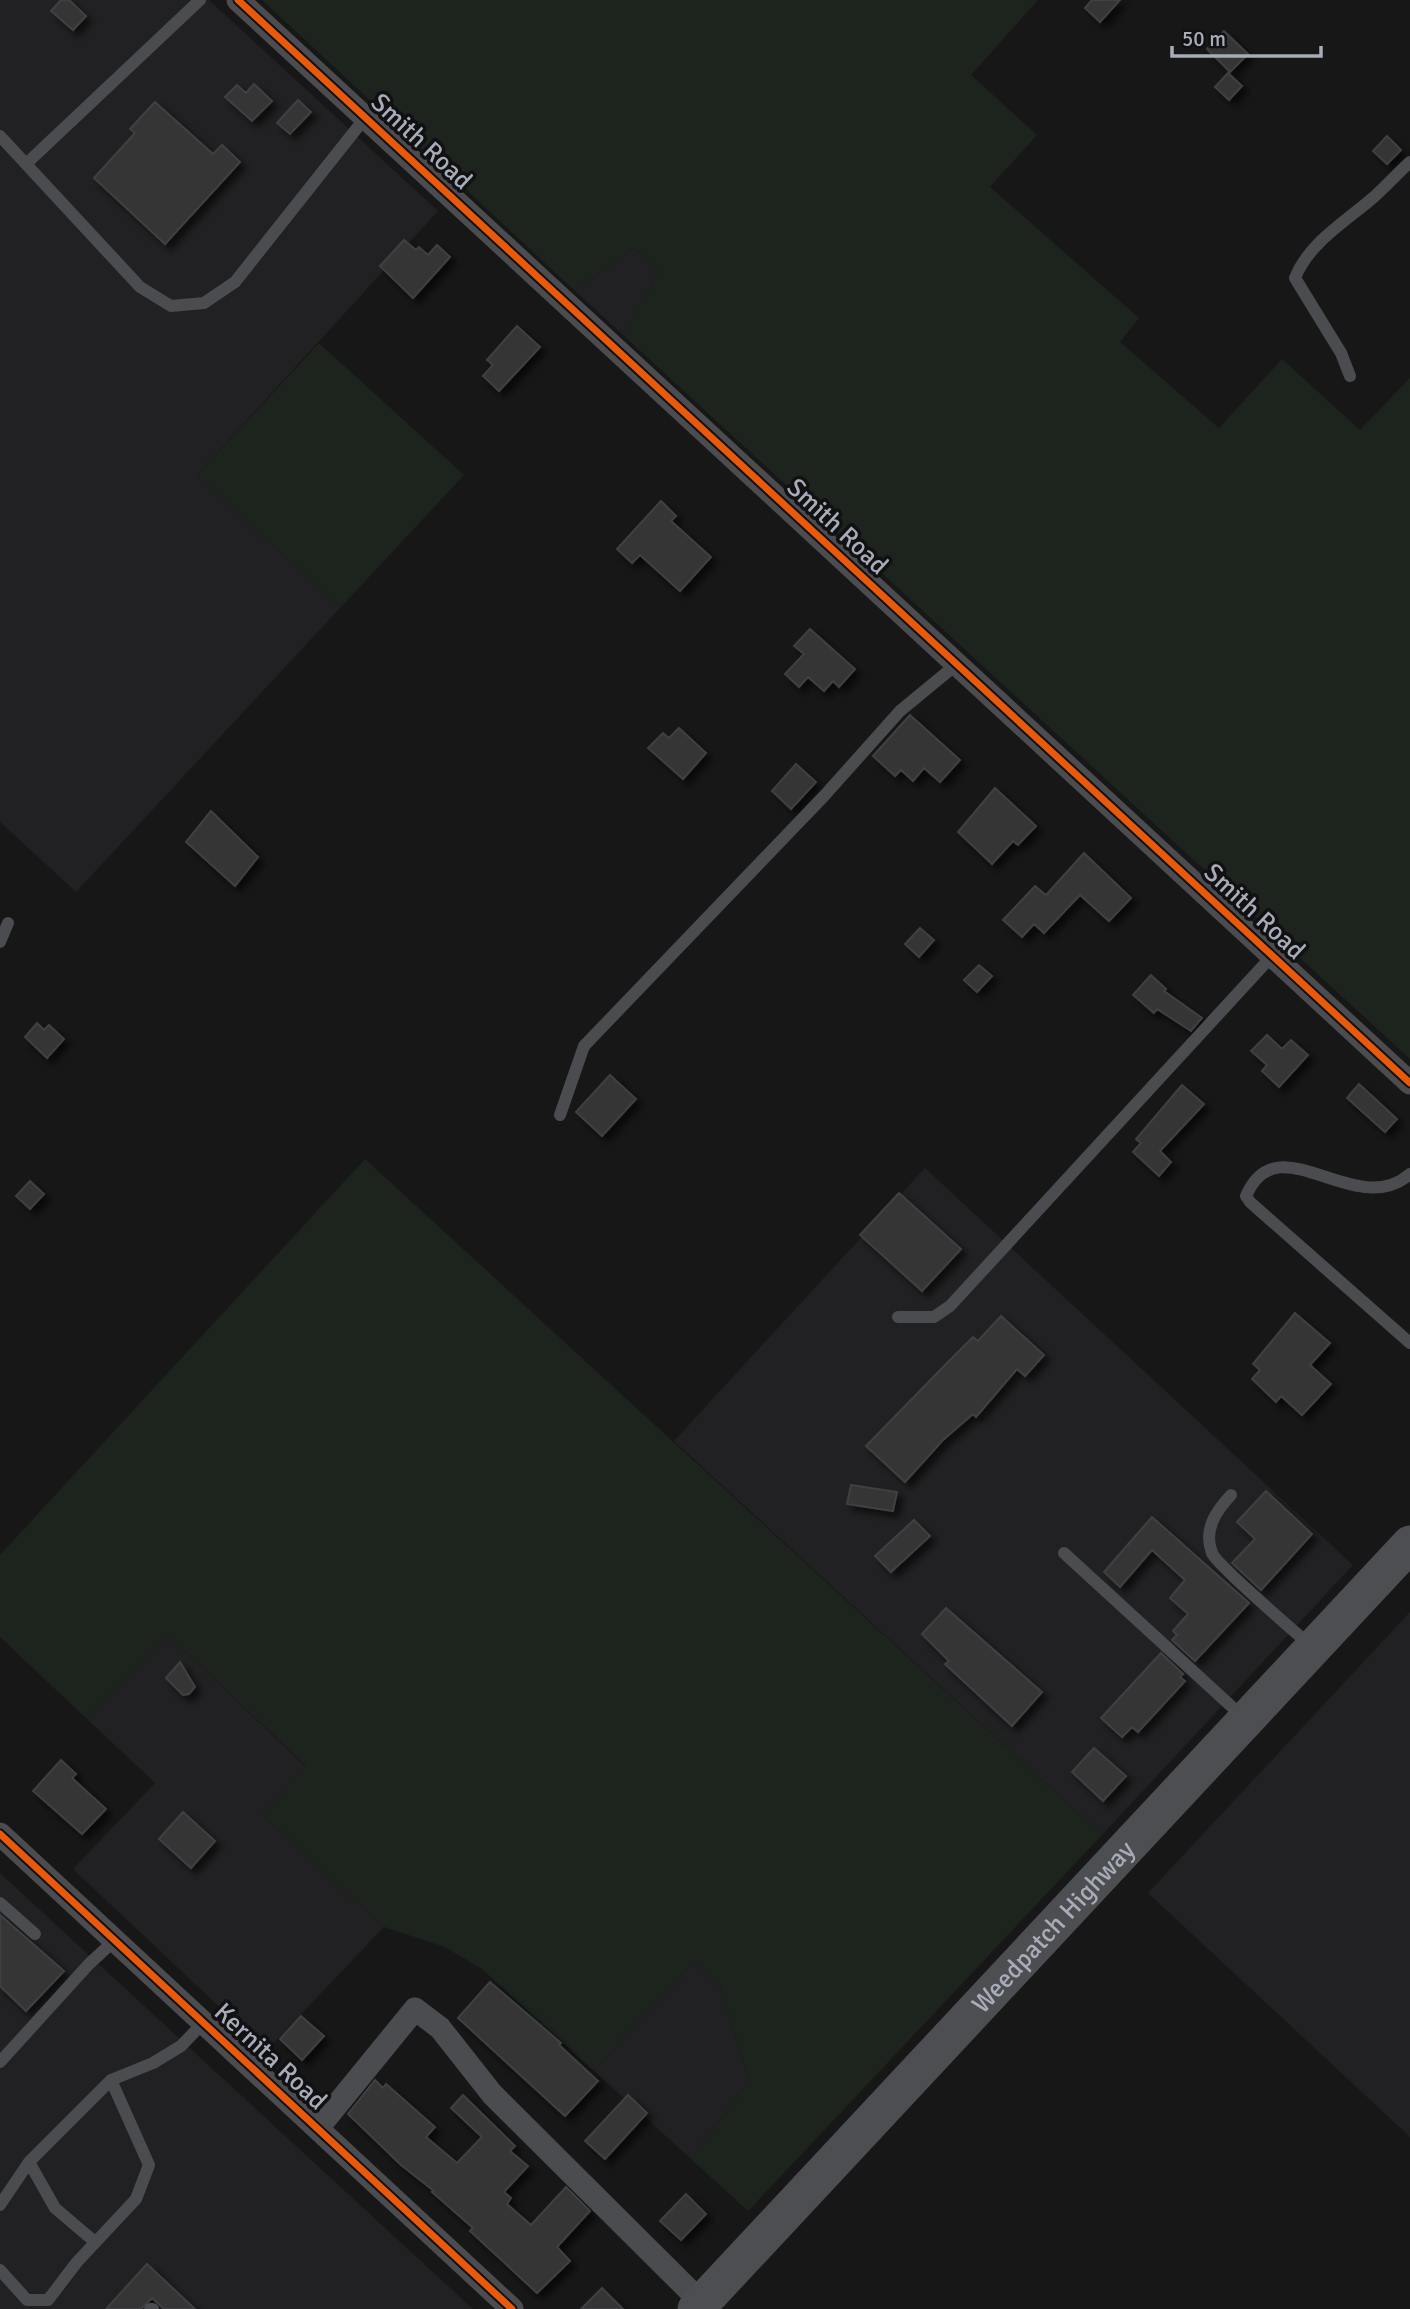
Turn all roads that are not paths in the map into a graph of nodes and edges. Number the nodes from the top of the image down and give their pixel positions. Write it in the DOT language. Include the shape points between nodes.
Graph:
graph roads {
  1 [pos="201,0"];
  2 [pos="238,0"];
  3 [pos="365,118"];
  4 [pos="0,135"];
  5 [pos="1410,162"];
  6 [pos="26,164"];
  7 [pos="1350,376"];
  8 [pos="957,664"];
  9 [pos="8,923"];
  10 [pos="0,942"];
  11 [pos="1272,956"];
  12 [pos="1410,1083"];
  13 [pos="559,1115"];
  14 [pos="1410,1174"];
  15 [pos="898,1317"];
  16 [pos="1410,1343"];
  17 [pos="1231,1495"];
  18 [pos="1410,1544"];
  19 [pos="1064,1553"];
  20 [pos="1313,1648"];
  21 [pos="1246,1720"];
  22 [pos="0,1834"];
  23 [pos="0,1903"];
  24 [pos="35,1934"];
  25 [pos="115,1940"];
  26 [pos="204,2022"];
  27 [pos="0,2062"];
  28 [pos="111,2080"];
  29 [pos="318,2128"];
  30 [pos="29,2162"];
  31 [pos="0,2205"];
  32 [pos="95,2242"];
  33 [pos="0,2270"];
  34 [pos="699,2306"];
  35 [pos="512,2309"];
  1 -- 6 [label="lane"];
  2 -- 3 [label="street, Smith Road"];
  3 -- 6 [label="lane" via="235,282 204,303 171,306 140,286"];
  3 -- 8 [label="street, Smith Road"];
  4 -- 6 [label="lane"];
  5 -- 7 [label="lane" via="1343,220 1302,264 1295,278"];
  8 -- 11 [label="street, Smith Road"];
  8 -- 13 [label="lane" via="900,711 584,1046"];
  9 -- 10 [label="lane"];
  11 -- 12 [label="street, Smith Road"];
  11 -- 15 [label="lane" via="950,1306 934,1317"];
  14 -- 16 [label="lane" via="1394,1185 1368,1189 1290,1166 1265,1173 1247,1196"];
  17 -- 20 [label="lane" via="1217,1510 1209,1532 1213,1555"];
  18 -- 20 [label="main road, Weedpatch Highway"];
  19 -- 21 [label="lane"];
  20 -- 21 [label="main road, Weedpatch Highway"];
  21 -- 34 [label="main road, Weedpatch Highway"];
  22 -- 25 [label="street, Kernita Road"];
  23 -- 24 [label="lane"];
  25 -- 26 [label="street, Kernita Road"];
  25 -- 27 [label="lane"];
  26 -- 28 [label="lane" via="181,2046"];
  26 -- 29 [label="street, Kernita Road"];
  28 -- 30 [label="lane"];
  28 -- 32 [label="lane" via="149,2165 136,2199"];
  29 -- 34 [label="street" via="415,2008 440,2028 492,2094"];
  29 -- 35 [label="street, Kernita Road"];
  30 -- 31 [label="lane"];
  30 -- 32 [label="lane" via="55,2208"];
  32 -- 33 [label="lane" via="48,2300 27,2300"];
}
